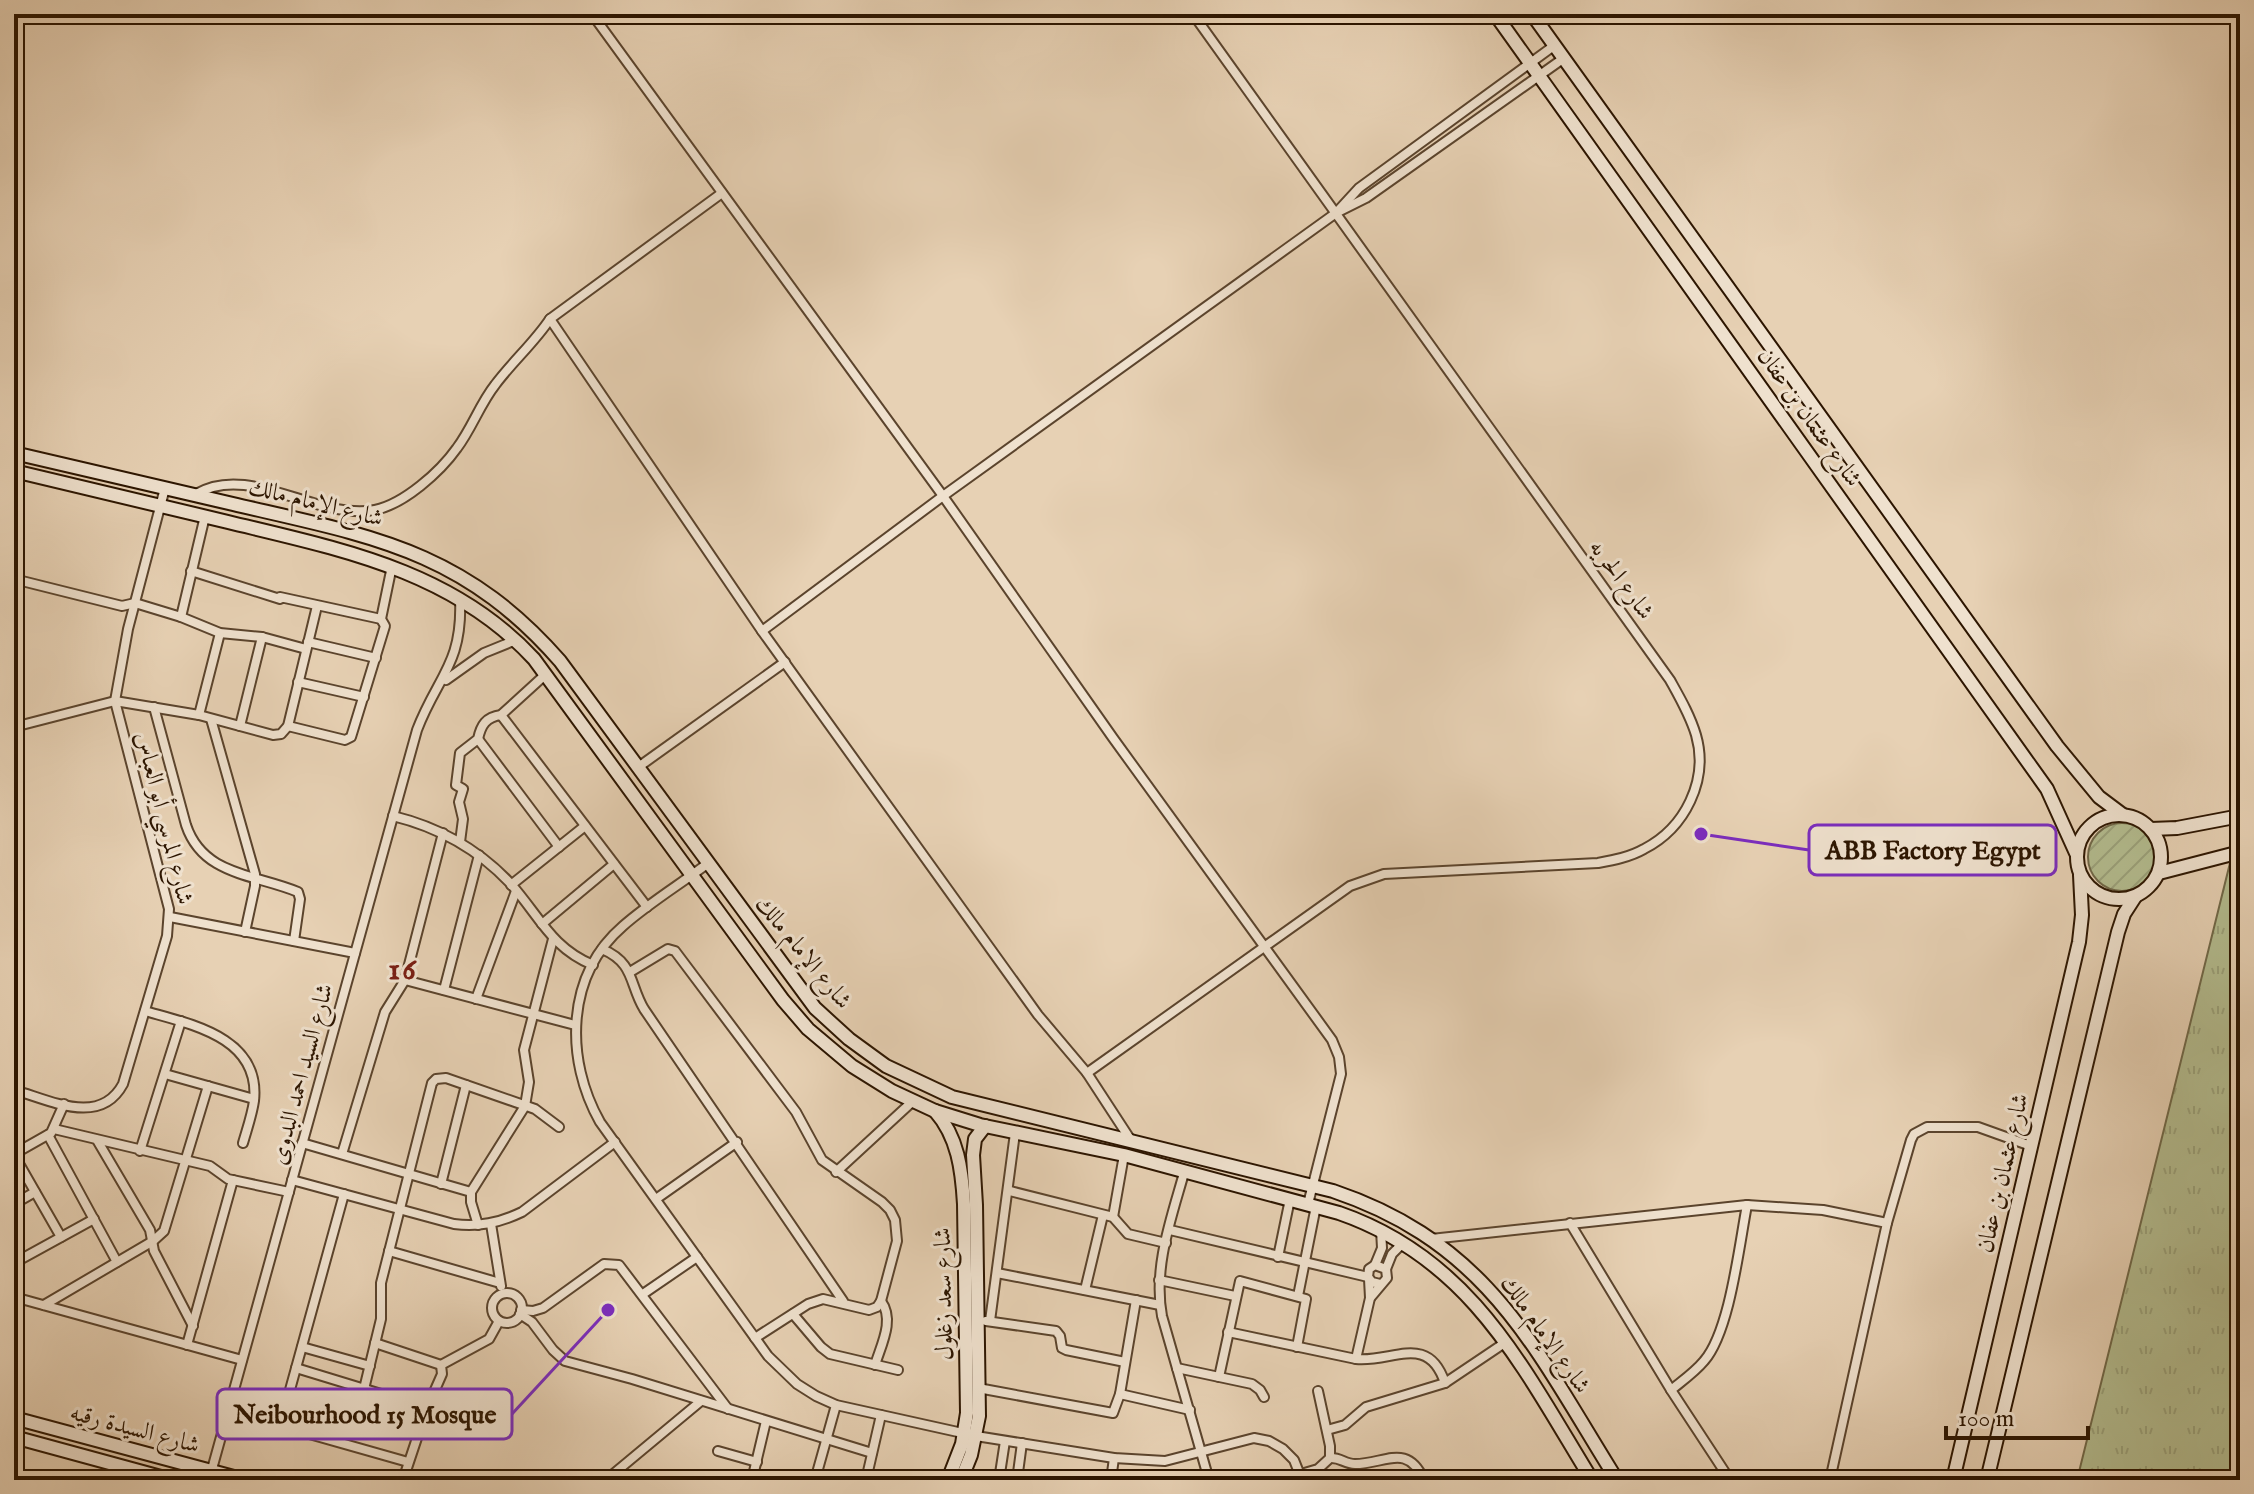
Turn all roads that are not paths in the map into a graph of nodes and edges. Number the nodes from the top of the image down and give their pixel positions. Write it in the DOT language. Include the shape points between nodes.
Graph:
graph roads {
  1 [pos="592,14"];
  2 [pos="1193,14"];
  3 [pos="1495,14"];
  4 [pos="1532,14"];
  5 [pos="1555,45"];
  6 [pos="1564,58"];
  7 [pos="1531,63"];
  8 [pos="1540,75"];
  9 [pos="722,193"];
  10 [pos="1336,213"];
  11 [pos="550,319"];
  12 [pos="14,453"];
  13 [pos="14,471"];
  14 [pos="165,488"];
  15 [pos="195,495"];
  16 [pos="943,496"];
  17 [pos="160,506"];
  18 [pos="205,516"];
  19 [pos="392,565"];
  20 [pos="191,571"];
  21 [pos="14,579"];
  22 [pos="460,598"];
  23 [pos="135,603"];
  24 [pos="317,606"];
  25 [pos="181,617"];
  26 [pos="381,619"];
  27 [pos="762,631"];
  28 [pos="220,633"];
  29 [pos="262,637"];
  30 [pos="516,640"];
  31 [pos="307,645"];
  32 [pos="376,658"];
  33 [pos="785,662"];
  34 [pos="546,674"];
  35 [pos="298,682"];
  36 [pos="442,683"];
  37 [pos="364,697"];
  38 [pos="115,701"];
  39 [pos="154,707"];
  40 [pos="199,715"];
  41 [pos="501,715"];
  42 [pos="211,719"];
  43 [pos="240,726"];
  44 [pos="288,726"];
  45 [pos="14,727"];
  46 [pos="478,739"];
  47 [pos="637,768"];
  48 [pos="2123,815"];
  49 [pos="393,816"];
  50 [pos="2240,816"];
  51 [pos="585,826"];
  52 [pos="2151,829"];
  53 [pos="443,833"];
  54 [pos="460,842"];
  55 [pos="559,847"];
  56 [pos="2240,852"];
  57 [pos="2076,853"];
  58 [pos="479,855"];
  59 [pos="614,864"];
  60 [pos="707,864"];
  61 [pos="2159,873"];
  62 [pos="2080,875"];
  63 [pos="691,876"];
  64 [pos="255,878"];
  65 [pos="514,888"];
  66 [pos="2135,897"];
  67 [pos="647,907"];
  68 [pos="170,917"];
  69 [pos="542,924"];
  70 [pos="245,932"];
  71 [pos="553,939"];
  72 [pos="294,941"];
  73 [pos="1266,946"];
  74 [pos="602,949"];
  75 [pos="355,953"];
  76 [pos="593,965"];
  77 [pos="630,972"];
  78 [pos="405,980"];
  79 [pos="444,990"];
  80 [pos="476,999"];
  81 [pos="145,1011"];
  82 [pos="533,1014"];
  83 [pos="181,1021"];
  84 [pos="575,1025"];
  85 [pos="1087,1073"];
  86 [pos="165,1074"];
  87 [pos="466,1085"];
  88 [pos="208,1086"];
  89 [pos="14,1090"];
  90 [pos="254,1099"];
  91 [pos="913,1101"];
  92 [pos="64,1104"];
  93 [pos="525,1106"];
  94 [pos="935,1111"];
  95 [pos="985,1126"];
  96 [pos="559,1127"];
  97 [pos="51,1132"];
  98 [pos="1015,1133"];
  99 [pos="97,1140"];
  100 [pos="615,1142"];
  101 [pos="737,1142"];
  102 [pos="1132,1142"];
  103 [pos="243,1143"];
  104 [pos="302,1143"];
  105 [pos="2031,1146"];
  106 [pos="140,1151"];
  107 [pos="1170,1151"];
  108 [pos="342,1154"];
  109 [pos="14,1155"];
  110 [pos="1124,1155"];
  111 [pos="186,1161"];
  112 [pos="1218,1163"];
  113 [pos="1166,1169"];
  114 [pos="836,1172"];
  115 [pos="1184,1173"];
  116 [pos="408,1174"];
  117 [pos="233,1180"];
  118 [pos="292,1180"];
  119 [pos="1215,1180"];
  120 [pos="441,1184"];
  121 [pos="1313,1186"];
  122 [pos="1010,1191"];
  123 [pos="35,1192"];
  124 [pos="289,1192"];
  125 [pos="471,1192"];
  126 [pos="344,1194"];
  127 [pos="656,1199"];
  128 [pos="1290,1199"];
  129 [pos="14,1204"];
  130 [pos="1312,1205"];
  131 [pos="1747,1205"];
  132 [pos="400,1209"];
  133 [pos="1103,1215"];
  134 [pos="1113,1217"];
  135 [pos="94,1219"];
  136 [pos="1570,1223"];
  137 [pos="1887,1223"];
  138 [pos="491,1224"];
  139 [pos="478,1225"];
  140 [pos="1170,1230"];
  141 [pos="1381,1230"];
  142 [pos="61,1237"];
  143 [pos="1431,1239"];
  144 [pos="153,1241"];
  145 [pos="1166,1243"];
  146 [pos="1403,1243"];
  147 [pos="389,1251"];
  148 [pos="697,1257"];
  149 [pos="1278,1257"];
  150 [pos="117,1262"];
  151 [pos="14,1263"];
  152 [pos="1305,1263"];
  153 [pos="1375,1265"];
  154 [pos="1386,1269"];
  155 [pos="997,1273"];
  156 [pos="1369,1278"];
  157 [pos="1159,1280"];
  158 [pos="500,1283"];
  159 [pos="1380,1284"];
  160 [pos="1085,1290"];
  161 [pos="502,1294"];
  162 [pos="643,1294"];
  163 [pos="1235,1296"];
  164 [pos="1298,1296"];
  165 [pos="14,1297"];
  166 [pos="1370,1298"];
  167 [pos="1136,1300"];
  168 [pos="881,1301"];
  169 [pos="844,1302"];
  170 [pos="44,1305"];
  171 [pos="1160,1305"];
  172 [pos="521,1312"];
  173 [pos="793,1314"];
  174 [pos="984,1320"];
  175 [pos="499,1321"];
  176 [pos="193,1326"];
  177 [pos="1228,1332"];
  178 [pos="755,1338"];
  179 [pos="1506,1342"];
  180 [pos="375,1343"];
  181 [pos="187,1345"];
  182 [pos="302,1347"];
  183 [pos="1297,1347"];
  184 [pos="1356,1359"];
  185 [pos="242,1360"];
  186 [pos="1125,1362"];
  187 [pos="441,1365"];
  188 [pos="875,1365"];
  189 [pos="370,1366"];
  190 [pos="296,1368"];
  191 [pos="1177,1368"];
  192 [pos="898,1370"];
  193 [pos="1219,1377"];
  194 [pos="1445,1383"];
  195 [pos="978,1388"];
  196 [pos="364,1389"];
  197 [pos="1671,1390"];
  198 [pos="1318,1391"];
  199 [pos="1120,1394"];
  200 [pos="1264,1397"];
  201 [pos="701,1401"];
  202 [pos="836,1405"];
  203 [pos="427,1408"];
  204 [pos="728,1409"];
  205 [pos="1190,1410"];
  206 [pos="228,1411"];
  207 [pos="881,1415"];
  208 [pos="14,1418"];
  209 [pos="766,1421"];
  210 [pos="280,1426"];
  211 [pos="1327,1430"];
  212 [pos="970,1435"];
  213 [pos="14,1437"];
  214 [pos="826,1440"];
  215 [pos="1005,1441"];
  216 [pos="1022,1443"];
  217 [pos="718,1451"];
  218 [pos="1203,1452"];
  219 [pos="872,1453"];
  220 [pos="1114,1458"];
  221 [pos="1330,1458"];
  222 [pos="408,1462"];
  223 [pos="757,1462"];
  224 [pos="1723,1471"];
  225 [pos="210,1476"];
  226 [pos="1301,1477"];
  227 [pos="172,1480"];
  228 [pos="245,1480"];
  229 [pos="403,1480"];
  230 [pos="606,1480"];
  231 [pos="752,1480"];
  232 [pos="815,1480"];
  233 [pos="866,1480"];
  234 [pos="948,1480"];
  235 [pos="961,1480"];
  236 [pos="999,1480"];
  237 [pos="1017,1480"];
  238 [pos="1111,1480"];
  239 [pos="1209,1480"];
  240 [pos="1424,1480"];
  241 [pos="1592,1480"];
  242 [pos="1617,1480"];
  243 [pos="1709,1480"];
  244 [pos="1730,1480"];
  245 [pos="1830,1480"];
  246 [pos="1953,1480"];
  247 [pos="1987,1480"];
  1 -- 9 [label="street"];
  2 -- 10 [label="street, شارع الحريه"];
  3 -- 7 [label="street, شارع عثمان بن عفان"];
  4 -- 5 [label="street, شارع عثمان بن عفان"];
  5 -- 6 [label="street, شارع عثمان بن عفان"];
  5 -- 7 [label="street"];
  6 -- 8 [label="street"];
  6 -- 48 [label="street, شارع عثمان بن عفان" via="2057,746 2099,797"];
  7 -- 8 [label="street, شارع عثمان بن عفان"];
  7 -- 10 [label="street" via="1359,188"];
  8 -- 10 [label="street" via="1366,198"];
  8 -- 57 [label="street, شارع عثمان بن عفان" via="2047,789"];
  9 -- 11 [label="street"];
  9 -- 16 [label="street"];
  10 -- 16 [label="street"];
  10 -- 73 [label="street, شارع الحريه" via="1670,680 1697,738 1699,771 1695,795 1684,813 1647,848 1624,858 1376,876 1350,886"];
  11 -- 15 [label="street" via="488,394 456,451 389,505 346,511 239,485 217,485"];
  11 -- 27 [label="street"];
  12 -- 14 [label="street, شارع الإمام مالك"];
  13 -- 17 [label="street, شارع الإمام مالك"];
  14 -- 15 [label="street, شارع الإمام مالك"];
  14 -- 17 [label="street, شارع المرسي أبو العباس"];
  15 -- 47 [label="street, شارع الإمام مالك" via="374,538 465,578 539,637"];
  16 -- 27 [label="street"];
  16 -- 73 [label="street"];
  17 -- 18 [label="street, شارع الإمام مالك"];
  17 -- 23 [label="street, شارع المرسي أبو العباس"];
  18 -- 19 [label="street, شارع الإمام مالك"];
  18 -- 20 [label="street"];
  19 -- 22 [label="street, شارع الإمام مالك"];
  19 -- 26 [label="street"];
  20 -- 24 [label="street"];
  20 -- 25 [label="street"];
  21 -- 23 [label="street" via="122,606"];
  22 -- 30 [label="street, شارع الإمام مالك"];
  22 -- 36 [label="street, شارع السيد احمد البدوى" via="459,633"];
  23 -- 25 [label="street"];
  23 -- 38 [label="street, شارع المرسي أبو العباس"];
  24 -- 26 [label="street"];
  24 -- 31 [label="street"];
  25 -- 28 [label="street"];
  26 -- 32 [label="street" via="385,626"];
  27 -- 33 [label="street"];
  28 -- 29 [label="street"];
  28 -- 40 [label="street"];
  29 -- 31 [label="street"];
  29 -- 43 [label="street"];
  30 -- 34 [label="street, شارع الإمام مالك"];
  30 -- 36 [label="street, شارع السيد احمد البدوى" via="484,653"];
  31 -- 32 [label="street"];
  31 -- 35 [label="street"];
  32 -- 37 [label="street"];
  33 -- 47 [label="street"];
  33 -- 85 [label="street" via="1038,1015"];
  34 -- 41 [label="street"];
  34 -- 63 [label="street, شارع الإمام مالك"];
  35 -- 37 [label="street"];
  35 -- 44 [label="street"];
  36 -- 49 [label="street, شارع السيد احمد البدوى" via="417,730"];
  37 -- 44 [label="street" via="348,740"];
  38 -- 39 [label="street"];
  38 -- 45 [label="street"];
  38 -- 68 [label="street, شارع المرسي أبو العباس"];
  39 -- 40 [label="street"];
  39 -- 64 [label="street" via="194,843 214,864"];
  40 -- 42 [label="street"];
  41 -- 46 [label="street" via="481,726"];
  41 -- 51 [label="street"];
  42 -- 43 [label="street"];
  42 -- 64 [label="street"];
  43 -- 44 [label="street" via="277,735"];
  46 -- 54 [label="street" via="460,753"];
  46 -- 55 [label="street"];
  47 -- 60 [label="street, شارع الإمام مالك"];
  48 -- 52 [label="street"];
  48 -- 57 [label="street" via="2097,820"];
  49 -- 53 [label="street"];
  49 -- 75 [label="street, شارع السيد احمد البدوى"];
  50 -- 52 [label="street"];
  51 -- 55 [label="street"];
  51 -- 59 [label="street"];
  52 -- 61 [label="street" via="2159,843"];
  53 -- 54 [label="street"];
  53 -- 78 [label="street"];
  54 -- 58 [label="street"];
  55 -- 65 [label="street"];
  56 -- 61 [label="street"];
  57 -- 62 [label="street"];
  58 -- 65 [label="street"];
  58 -- 79 [label="street"];
  59 -- 67 [label="street"];
  59 -- 69 [label="street"];
  60 -- 63 [label="street"];
  60 -- 102 [label="street, شارع الإمام مالك" via="815,1008 886,1066 952,1097"];
  61 -- 66 [label="street"];
  62 -- 66 [label="street" via="2097,894 2122,900"];
  62 -- 105 [label="street, شارع عثمان بن عفان" via="2079,942"];
  63 -- 67 [label="street"];
  63 -- 91 [label="street, شارع الإمام مالك" via="808,1029 852,1066"];
  64 -- 70 [label="street"];
  64 -- 72 [label="street" via="300,894"];
  65 -- 69 [label="street"];
  65 -- 80 [label="street"];
  66 -- 247 [label="street" via="2118,932"];
  67 -- 74 [label="street"];
  68 -- 70 [label="street"];
  68 -- 81 [label="street, شارع المرسي أبو العباس"];
  69 -- 71 [label="street"];
  70 -- 72 [label="street"];
  71 -- 76 [label="street"];
  71 -- 82 [label="street"];
  72 -- 75 [label="street"];
  73 -- 85 [label="street, شارع الحريه"];
  73 -- 121 [label="street" via="1339,1057 1338,1094"];
  74 -- 76 [label="street"];
  74 -- 77 [label="street"];
  75 -- 104 [label="street, شارع السيد احمد البدوى"];
  76 -- 84 [label="street"];
  77 -- 101 [label="street" via="644,1009"];
  77 -- 114 [label="street" via="668,949 675,951 803,1121 816,1153"];
  78 -- 79 [label="street"];
  78 -- 108 [label="street" via="385,1012"];
  79 -- 80 [label="street"];
  80 -- 82 [label="street"];
  81 -- 83 [label="street"];
  81 -- 92 [label="street, شارع المرسي أبو العباس" via="118,1093 91,1109"];
  82 -- 84 [label="street"];
  82 -- 93 [label="street" via="524,1050 529,1082"];
  83 -- 86 [label="street"];
  83 -- 90 [label="street" via="211,1031 232,1046 247,1067"];
  84 -- 100 [label="street" via="583,1088"];
  85 -- 102 [label="street"];
  86 -- 88 [label="street"];
  86 -- 106 [label="street"];
  87 -- 93 [label="street"];
  87 -- 116 [label="street" via="441,1078 432,1083"];
  87 -- 120 [label="street"];
  88 -- 90 [label="street"];
  88 -- 111 [label="street"];
  89 -- 92 [label="street, شارع المرسي أبو العباس"];
  90 -- 103 [label="street"];
  91 -- 94 [label="street, شارع الإمام مالك"];
  91 -- 114 [label="street"];
  92 -- 97 [label="street"];
  93 -- 96 [label="street" via="544,1113"];
  93 -- 125 [label="street"];
  94 -- 95 [label="street, شارع الإمام مالك"];
  94 -- 212 [label="street, شارع سعد زغلول" via="953,1136 963,1187"];
  95 -- 98 [label="street, شارع الإمام مالك"];
  95 -- 174 [label="street, شارع سعد زغلول" via="973,1146"];
  97 -- 99 [label="street"];
  97 -- 109 [label="street"];
  97 -- 135 [label="street"];
  98 -- 110 [label="street, شارع الإمام مالك"];
  98 -- 122 [label="street"];
  99 -- 106 [label="street"];
  99 -- 144 [label="street"];
  100 -- 127 [label="street"];
  100 -- 138 [label="street" via="522,1212"];
  101 -- 127 [label="street"];
  101 -- 169 [label="street"];
  102 -- 107 [label="street, شارع الإمام مالك"];
  104 -- 108 [label="street"];
  104 -- 118 [label="street, شارع السيد احمد البدوى"];
  105 -- 137 [label="street" via="1978,1127 1919,1130 1911,1140"];
  105 -- 246 [label="street, شارع عثمان بن عفان"];
  106 -- 111 [label="street"];
  107 -- 112 [label="street, شارع الإمام مالك"];
  107 -- 113 [label="street" via="1174,1164"];
  108 -- 116 [label="street"];
  109 -- 123 [label="street"];
  110 -- 113 [label="street, شارع الإمام مالك"];
  110 -- 134 [label="street"];
  111 -- 117 [label="street" via="210,1166"];
  111 -- 144 [label="street" via="167,1227"];
  112 -- 119 [label="street" via="1211,1168"];
  112 -- 121 [label="street, شارع الإمام مالك"];
  113 -- 115 [label="street, شارع الإمام مالك"];
  114 -- 168 [label="street" via="882,1202 895,1220 897,1241"];
  115 -- 119 [label="street, شارع الإمام مالك"];
  115 -- 140 [label="street"];
  116 -- 120 [label="street"];
  116 -- 132 [label="street"];
  117 -- 124 [label="street"];
  117 -- 176 [label="street"];
  118 -- 124 [label="street, شارع السيد احمد البدوى"];
  118 -- 126 [label="street"];
  119 -- 128 [label="street, شارع الإمام مالك"];
  120 -- 125 [label="street"];
  121 -- 130 [label="street"];
  121 -- 143 [label="street, شارع الإمام مالك" via="1374,1206"];
  122 -- 133 [label="street"];
  122 -- 155 [label="street"];
  123 -- 129 [label="street"];
  123 -- 142 [label="street"];
  124 -- 185 [label="street, شارع السيد احمد البدوى"];
  125 -- 139 [label="street"];
  126 -- 132 [label="street"];
  126 -- 182 [label="street"];
  127 -- 148 [label="street"];
  128 -- 130 [label="street, شارع الإمام مالك"];
  128 -- 149 [label="street"];
  130 -- 141 [label="street, شارع الإمام مالك"];
  130 -- 152 [label="street"];
  131 -- 136 [label="street"];
  131 -- 137 [label="street" via="1823,1210"];
  131 -- 197 [label="street" via="1714,1347"];
  132 -- 139 [label="street"];
  132 -- 147 [label="street"];
  133 -- 134 [label="street"];
  133 -- 160 [label="street"];
  134 -- 145 [label="street" via="1128,1234"];
  135 -- 142 [label="street"];
  135 -- 150 [label="street"];
  136 -- 143 [label="street"];
  136 -- 197 [label="street"];
  137 -- 245 [label="street"];
  138 -- 139 [label="street"];
  138 -- 158 [label="street"];
  140 -- 145 [label="street"];
  140 -- 149 [label="street"];
  141 -- 146 [label="street, شارع الإمام مالك"];
  141 -- 153 [label="street" via="1382,1248"];
  142 -- 151 [label="street"];
  143 -- 242 [label="street, شارع الإمام مالك" via="1504,1305"];
  144 -- 150 [label="street"];
  144 -- 176 [label="street"];
  145 -- 157 [label="street"];
  146 -- 154 [label="street"];
  146 -- 179 [label="street, شارع الإمام مالك" via="1468,1294"];
  147 -- 158 [label="street"];
  147 -- 180 [label="street"];
  148 -- 162 [label="street"];
  148 -- 178 [label="street"];
  149 -- 152 [label="street"];
  150 -- 170 [label="street"];
  152 -- 156 [label="street"];
  152 -- 164 [label="street"];
  153 -- 154 [label="street"];
  153 -- 156 [label="street"];
  154 -- 159 [label="street" via="1387,1278"];
  155 -- 160 [label="street"];
  155 -- 174 [label="street"];
  156 -- 159 [label="street"];
  156 -- 166 [label="street"];
  157 -- 163 [label="street"];
  157 -- 171 [label="street"];
  158 -- 161 [label="street"];
  159 -- 166 [label="street"];
  160 -- 167 [label="street"];
  161 -- 172 [label="street" via="518,1299"];
  161 -- 175 [label="street" via="492,1306"];
  162 -- 172 [label="street" via="623,1267 608,1263 543,1308"];
  162 -- 204 [label="street"];
  163 -- 164 [label="street" via="1241,1281"];
  163 -- 177 [label="street"];
  164 -- 183 [label="street" via="1307,1302"];
  165 -- 170 [label="street"];
  166 -- 184 [label="street"];
  167 -- 171 [label="street"];
  167 -- 186 [label="street"];
  168 -- 169 [label="street" via="869,1310"];
  168 -- 188 [label="street" via="888,1323"];
  169 -- 173 [label="street" via="823,1299"];
  170 -- 181 [label="street"];
  171 -- 191 [label="street"];
  172 -- 175 [label="street" via="511,1322"];
  172 -- 201 [label="street" via="565,1361"];
  173 -- 178 [label="street"];
  173 -- 188 [label="street" via="825,1351"];
  174 -- 186 [label="street" via="1056,1331 1066,1350"];
  174 -- 195 [label="street, شارع سعد زغلول"];
  175 -- 187 [label="street" via="489,1339"];
  176 -- 181 [label="street"];
  177 -- 183 [label="street"];
  177 -- 193 [label="street"];
  178 -- 202 [label="street" via="797,1384"];
  179 -- 194 [label="street"];
  179 -- 241 [label="street, شارع الإمام مالك"];
  180 -- 187 [label="street"];
  180 -- 189 [label="street"];
  181 -- 185 [label="street"];
  182 -- 189 [label="street"];
  182 -- 190 [label="street"];
  183 -- 184 [label="street"];
  184 -- 194 [label="street" via="1406,1352 1423,1355 1436,1365"];
  185 -- 206 [label="street, شارع السيد احمد البدوى"];
  186 -- 199 [label="street"];
  187 -- 203 [label="street"];
  188 -- 192 [label="street"];
  189 -- 196 [label="street"];
  190 -- 196 [label="street"];
  190 -- 210 [label="street"];
  191 -- 193 [label="street"];
  191 -- 205 [label="street"];
  193 -- 200 [label="street" via="1252,1384"];
  194 -- 211 [label="street" via="1366,1407 1345,1425"];
  195 -- 199 [label="street" via="1109,1414 1116,1411"];
  195 -- 212 [label="street, شارع سعد زغلول"];
  196 -- 203 [label="street"];
  197 -- 224 [label="street"];
  198 -- 211 [label="street"];
  199 -- 205 [label="street"];
  201 -- 204 [label="street"];
  201 -- 230 [label="street"];
  202 -- 207 [label="street"];
  202 -- 214 [label="street"];
  203 -- 222 [label="street"];
  204 -- 209 [label="street"];
  205 -- 218 [label="street"];
  206 -- 210 [label="street"];
  206 -- 225 [label="street, شارع السيد احمد البدوى"];
  207 -- 212 [label="street"];
  207 -- 219 [label="street"];
  208 -- 225 [label="street, شارع السيدة رقيه"];
  209 -- 214 [label="street"];
  209 -- 223 [label="street"];
  210 -- 222 [label="street"];
  211 -- 221 [label="street"];
  212 -- 215 [label="street"];
  212 -- 234 [label="street, شارع سعد زغلول"];
  212 -- 235 [label="street, شارع سعد زغلول"];
  213 -- 227 [label="street, شارع السيدة رقيه"];
  214 -- 219 [label="street"];
  214 -- 232 [label="street"];
  215 -- 216 [label="street"];
  215 -- 236 [label="street"];
  216 -- 220 [label="street"];
  216 -- 237 [label="street"];
  217 -- 223 [label="street"];
  218 -- 220 [label="street" via="1165,1461"];
  218 -- 226 [label="street" via="1254,1438 1269,1441 1294,1460"];
  218 -- 239 [label="street"];
  219 -- 233 [label="street"];
  220 -- 238 [label="street"];
  221 -- 226 [label="street"];
  221 -- 240 [label="street" via="1355,1464 1407,1459"];
  222 -- 229 [label="street"];
  223 -- 231 [label="street"];
  224 -- 243 [label="street"];
  224 -- 244 [label="street"];
  225 -- 228 [label="street, شارع السيدة رقيه"];
}
